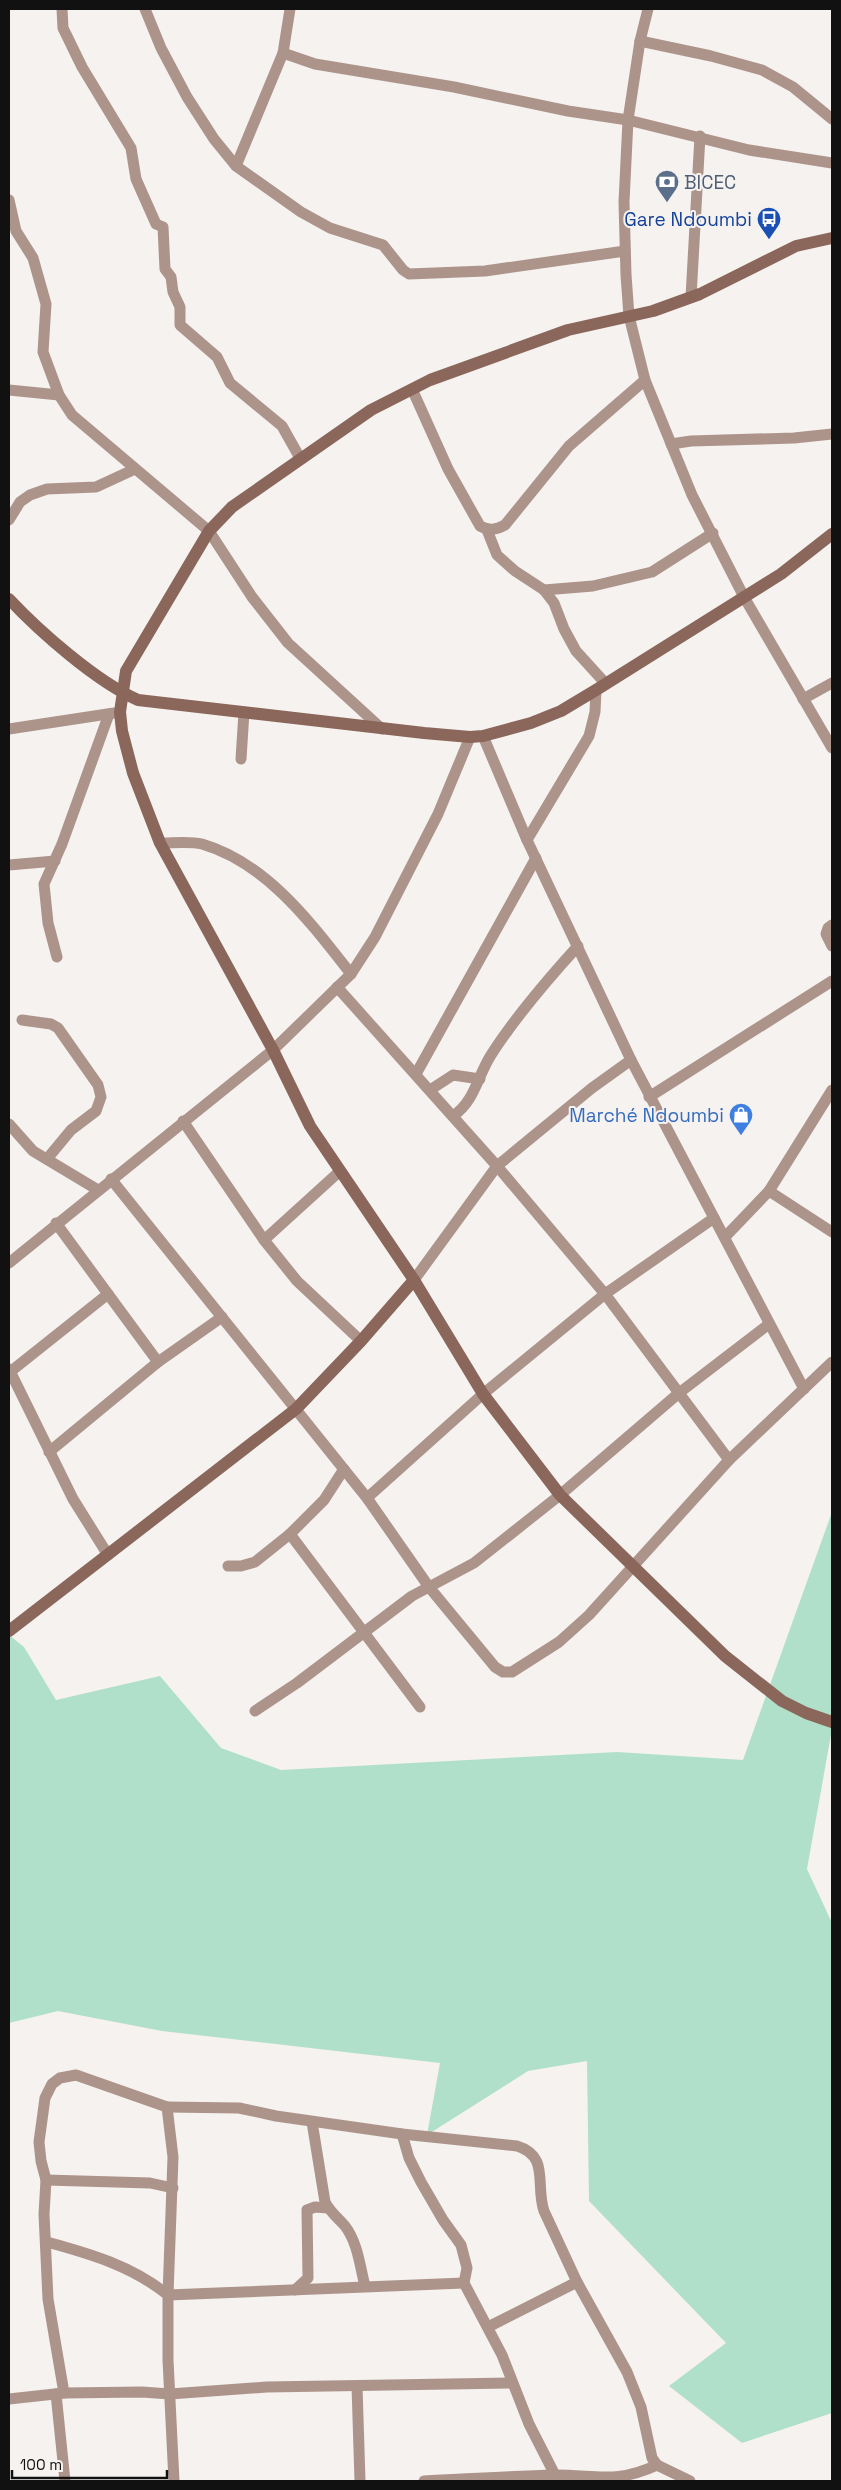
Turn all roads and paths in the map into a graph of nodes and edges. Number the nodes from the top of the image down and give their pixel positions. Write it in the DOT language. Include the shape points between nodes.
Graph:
graph roads {
  1 [pos="62,9"];
  2 [pos="145,9"];
  3 [pos="290,9"];
  4 [pos="648,9"];
  5 [pos="640,41"];
  6 [pos="283,53"];
  7 [pos="832,119"];
  8 [pos="628,120"];
  9 [pos="700,136"];
  10 [pos="832,163"];
  11 [pos="236,166"];
  12 [pos="9,200"];
  13 [pos="12,232"];
  14 [pos="832,239"];
  15 [pos="625,251"];
  16 [pos="691,297"];
  17 [pos="629,316"];
  18 [pos="645,380"];
  19 [pos="412,389"];
  20 [pos="9,390"];
  21 [pos="58,395"];
  22 [pos="832,434"];
  23 [pos="671,444"];
  24 [pos="300,458"];
  25 [pos="134,469"];
  26 [pos="9,520"];
  27 [pos="487,530"];
  28 [pos="209,531"];
  29 [pos="713,533"];
  30 [pos="832,534"];
  31 [pos="544,590"];
  32 [pos="744,597"];
  33 [pos="9,599"];
  34 [pos="832,683"];
  35 [pos="601,687"];
  36 [pos="122,693"];
  37 [pos="803,699"];
  38 [pos="244,712"];
  39 [pos="115,713"];
  40 [pos="382,728"];
  41 [pos="9,729"];
  42 [pos="477,736"];
  43 [pos="832,748"];
  44 [pos="242,759"];
  45 [pos="528,840"];
  46 [pos="160,843"];
  47 [pos="536,858"];
  48 [pos="55,861"];
  49 [pos="9,865"];
  50 [pos="832,925"];
  51 [pos="578,946"];
  52 [pos="832,946"];
  53 [pos="57,957"];
  54 [pos="351,974"];
  55 [pos="832,981"];
  56 [pos="337,987"];
  57 [pos="22,1020"];
  58 [pos="273,1050"];
  59 [pos="631,1060"];
  60 [pos="416,1074"];
  61 [pos="480,1079"];
  62 [pos="430,1090"];
  63 [pos="832,1090"];
  64 [pos="650,1097"];
  65 [pos="828,1104"];
  66 [pos="453,1116"];
  67 [pos="183,1121"];
  68 [pos="9,1124"];
  69 [pos="47,1159"];
  70 [pos="497,1166"];
  71 [pos="340,1171"];
  72 [pos="111,1179"];
  73 [pos="98,1190"];
  74 [pos="770,1191"];
  75 [pos="714,1218"];
  76 [pos="56,1223"];
  77 [pos="832,1232"];
  78 [pos="725,1237"];
  79 [pos="264,1240"];
  80 [pos="9,1262"];
  81 [pos="414,1280"];
  82 [pos="108,1294"];
  83 [pos="605,1294"];
  84 [pos="222,1317"];
  85 [pos="769,1324"];
  86 [pos="361,1341"];
  87 [pos="158,1362"];
  88 [pos="832,1362"];
  89 [pos="10,1371"];
  90 [pos="804,1389"];
  91 [pos="679,1393"];
  92 [pos="483,1394"];
  93 [pos="296,1410"];
  94 [pos="49,1452"];
  95 [pos="729,1460"];
  96 [pos="344,1470"];
  97 [pos="560,1495"];
  98 [pos="367,1498"];
  99 [pos="290,1534"];
  100 [pos="108,1555"];
  101 [pos="228,1566"];
  102 [pos="632,1568"];
  103 [pos="429,1587"];
  104 [pos="9,1631"];
  105 [pos="364,1631"];
  106 [pos="420,1707"];
  107 [pos="255,1711"];
  108 [pos="832,1722"];
  109 [pos="167,2106"];
  110 [pos="312,2122"];
  111 [pos="402,2134"];
  112 [pos="46,2180"];
  113 [pos="173,2188"];
  114 [pos="328,2208"];
  115 [pos="47,2242"];
  116 [pos="577,2282"];
  117 [pos="464,2283"];
  118 [pos="366,2286"];
  119 [pos="295,2290"];
  120 [pos="168,2295"];
  121 [pos="488,2327"];
  122 [pos="512,2383"];
  123 [pos="357,2386"];
  124 [pos="60,2394"];
  125 [pos="170,2394"];
  126 [pos="9,2399"];
  127 [pos="657,2465"];
  128 [pos="555,2475"];
  129 [pos="644,2476"];
  130 [pos="474,2480"];
  131 [pos="65,2481"];
  132 [pos="174,2481"];
  133 [pos="360,2481"];
  134 [pos="424,2481"];
  135 [pos="690,2481"];
  1 -- 24 [label="street" via="63,28 82,67 131,148 142,197 156,224 163,227 165,269 171,277 180,307 180,324 217,357 230,383 282,426"];
  2 -- 11 [label="street" via="187,97"];
  3 -- 6 [label="street"];
  4 -- 5 [label="street"];
  5 -- 7 [label="street" via="762,70 793,87"];
  5 -- 8 [label="street"];
  6 -- 8 [label="street" via="315,64"];
  6 -- 11 [label="street"];
  8 -- 9 [label="street"];
  8 -- 15 [label="street"];
  9 -- 10 [label="street" via="749,150"];
  9 -- 16 [label="street"];
  11 -- 15 [label="street" via="301,212 330,228 384,245 409,274 485,271"];
  12 -- 13 [label="street"];
  13 -- 21 [label="street" via="33,258 46,304 43,352"];
  14 -- 16 [label="street" via="796,246"];
  15 -- 17 [label="street"];
  16 -- 17 [label="street"];
  17 -- 18 [label="street"];
  17 -- 19 [label="street" via="568,330"];
  18 -- 23 [label="street"];
  18 -- 27 [label="street" via="568,446 505,525"];
  19 -- 24 [label="street" via="371,410"];
  19 -- 27 [label="street" via="448,469 480,526"];
  20 -- 21 [label="street"];
  21 -- 25 [label="street" via="72,415"];
  22 -- 23 [label="street"];
  23 -- 29 [label="street" via="692,495"];
  24 -- 28 [label="street" via="232,507"];
  25 -- 26 [label="street" via="96,487 46,489 30,495 20,502"];
  25 -- 28 [label="street"];
  27 -- 31 [label="street" via="497,554 515,572"];
  28 -- 36 [label="street" via="126,671"];
  28 -- 40 [label="street" via="252,597 288,643"];
  29 -- 31 [label="street" via="652,572 593,586"];
  29 -- 32 [label="street"];
  30 -- 32 [label="street" via="781,574"];
  31 -- 35 [label="street" via="554,603 576,651"];
  32 -- 35 [label="street"];
  32 -- 37 [label="street"];
  33 -- 36 [label="street" via="92,672"];
  34 -- 37 [label="street"];
  35 -- 42 [label="street" via="531,723"];
  35 -- 45 [label="street" via="589,736"];
  36 -- 38 [label="street" via="138,700"];
  36 -- 39 [label="street"];
  37 -- 43 [label="street"];
  38 -- 40 [label="street"];
  38 -- 44 [label="street"];
  39 -- 41 [label="street"];
  39 -- 46 [label="street" via="133,773"];
  39 -- 48 [label="street"];
  40 -- 42 [label="street"];
  42 -- 45 [label="street"];
  42 -- 54 [label="street" via="375,936"];
  45 -- 47 [label="street"];
  46 -- 54 [label="street" via="200,844 236,858 274,887 301,914"];
  46 -- 58 [label="street"];
  47 -- 51 [label="street"];
  47 -- 60 [label="street"];
  48 -- 49 [label="street"];
  48 -- 53 [label="street" via="43,890"];
  50 -- 52 [label="street" via="826,934"];
  51 -- 59 [label="street"];
  51 -- 61 [label="street" via="509,1030 490,1056"];
  54 -- 56 [label="street"];
  55 -- 64 [label="street"];
  56 -- 58 [label="street"];
  56 -- 60 [label="street"];
  57 -- 69 [label="street" via="58,1028 98,1085 101,1097 96,1111 71,1130"];
  58 -- 67 [label="street"];
  58 -- 71 [label="street" via="310,1126"];
  59 -- 64 [label="street"];
  59 -- 70 [label="street"];
  60 -- 62 [label="street"];
  61 -- 62 [label="street" via="453,1075"];
  61 -- 66 [label="street" via="468,1103"];
  62 -- 66 [label="street"];
  63 -- 65 [label="street"];
  64 -- 75 [label="street"];
  65 -- 74 [label="street"];
  66 -- 70 [label="street"];
  67 -- 72 [label="street"];
  67 -- 79 [label="street"];
  68 -- 69 [label="street" via="26,1146"];
  69 -- 73 [label="street"];
  70 -- 81 [label="street"];
  70 -- 83 [label="street"];
  71 -- 79 [label="street"];
  71 -- 81 [label="street"];
  72 -- 73 [label="street"];
  72 -- 84 [label="street"];
  73 -- 76 [label="street"];
  74 -- 77 [label="street"];
  74 -- 78 [label="street"];
  75 -- 78 [label="street"];
  75 -- 83 [label="street"];
  76 -- 80 [label="street"];
  76 -- 82 [label="street"];
  78 -- 85 [label="street"];
  79 -- 86 [label="street" via="297,1281"];
  81 -- 86 [label="street"];
  81 -- 92 [label="street"];
  82 -- 87 [label="street"];
  82 -- 89 [label="street"];
  83 -- 91 [label="street"];
  83 -- 92 [label="street"];
  84 -- 87 [label="street"];
  84 -- 93 [label="street"];
  85 -- 90 [label="street"];
  85 -- 91 [label="street"];
  86 -- 93 [label="street"];
  87 -- 94 [label="street"];
  88 -- 90 [label="street"];
  89 -- 94 [label="street"];
  90 -- 95 [label="street"];
  91 -- 95 [label="street"];
  91 -- 97 [label="street"];
  92 -- 97 [label="street"];
  92 -- 98 [label="street"];
  93 -- 96 [label="street"];
  93 -- 100 [label="street"];
  94 -- 100 [label="street" via="73,1499"];
  95 -- 102 [label="street"];
  96 -- 98 [label="street"];
  96 -- 99 [label="street" via="324,1500"];
  97 -- 102 [label="street"];
  97 -- 103 [label="street" via="474,1563"];
  98 -- 103 [label="street"];
  99 -- 101 [label="street" via="255,1562"];
  99 -- 105 [label="street"];
  100 -- 104 [label="street"];
  102 -- 103 [label="street" via="559,1642 512,1672 503,1672 495,1667"];
  102 -- 108 [label="street" via="725,1656 782,1701 806,1714"];
  103 -- 105 [label="street"];
  105 -- 106 [label="street"];
  105 -- 107 [label="street" via="297,1684"];
  109 -- 110 [label="street" via="239,2108"];
  109 -- 112 [label="street" via="76,2075 60,2078 52,2084 45,2098 40,2122 41,2161"];
  109 -- 113 [label="street"];
  110 -- 111 [label="street"];
  110 -- 114 [label="street"];
  111 -- 116 [label="street" via="529,2150 536,2157 540,2172 540,2200 544,2211"];
  111 -- 117 [label="street" via="421,2182 461,2245 467,2268"];
  112 -- 113 [label="street" via="150,2183"];
  112 -- 115 [label="street" via="44,2214"];
  113 -- 120 [label="street"];
  114 -- 118 [label="street" via="354,2241"];
  114 -- 119 [label="street" via="315,2206 307,2210 308,2278"];
  115 -- 120 [label="street" via="118,2264"];
  115 -- 124 [label="street" via="48,2299"];
  116 -- 121 [label="street"];
  116 -- 127 [label="street" via="627,2372 652,2458"];
  117 -- 118 [label="street"];
  117 -- 121 [label="street"];
  118 -- 119 [label="street"];
  119 -- 120 [label="street"];
  120 -- 125 [label="street"];
  121 -- 122 [label="street"];
  122 -- 123 [label="street"];
  122 -- 128 [label="street"];
  123 -- 125 [label="street" via="267,2387"];
  123 -- 133 [label="street"];
  124 -- 125 [label="street"];
  124 -- 126 [label="street"];
  124 -- 131 [label="street"];
  125 -- 132 [label="street"];
  127 -- 129 [label="street"];
  127 -- 135 [label="street"];
  128 -- 129 [label="street"];
  128 -- 130 [label="street"];
  130 -- 134 [label="street"];
}
